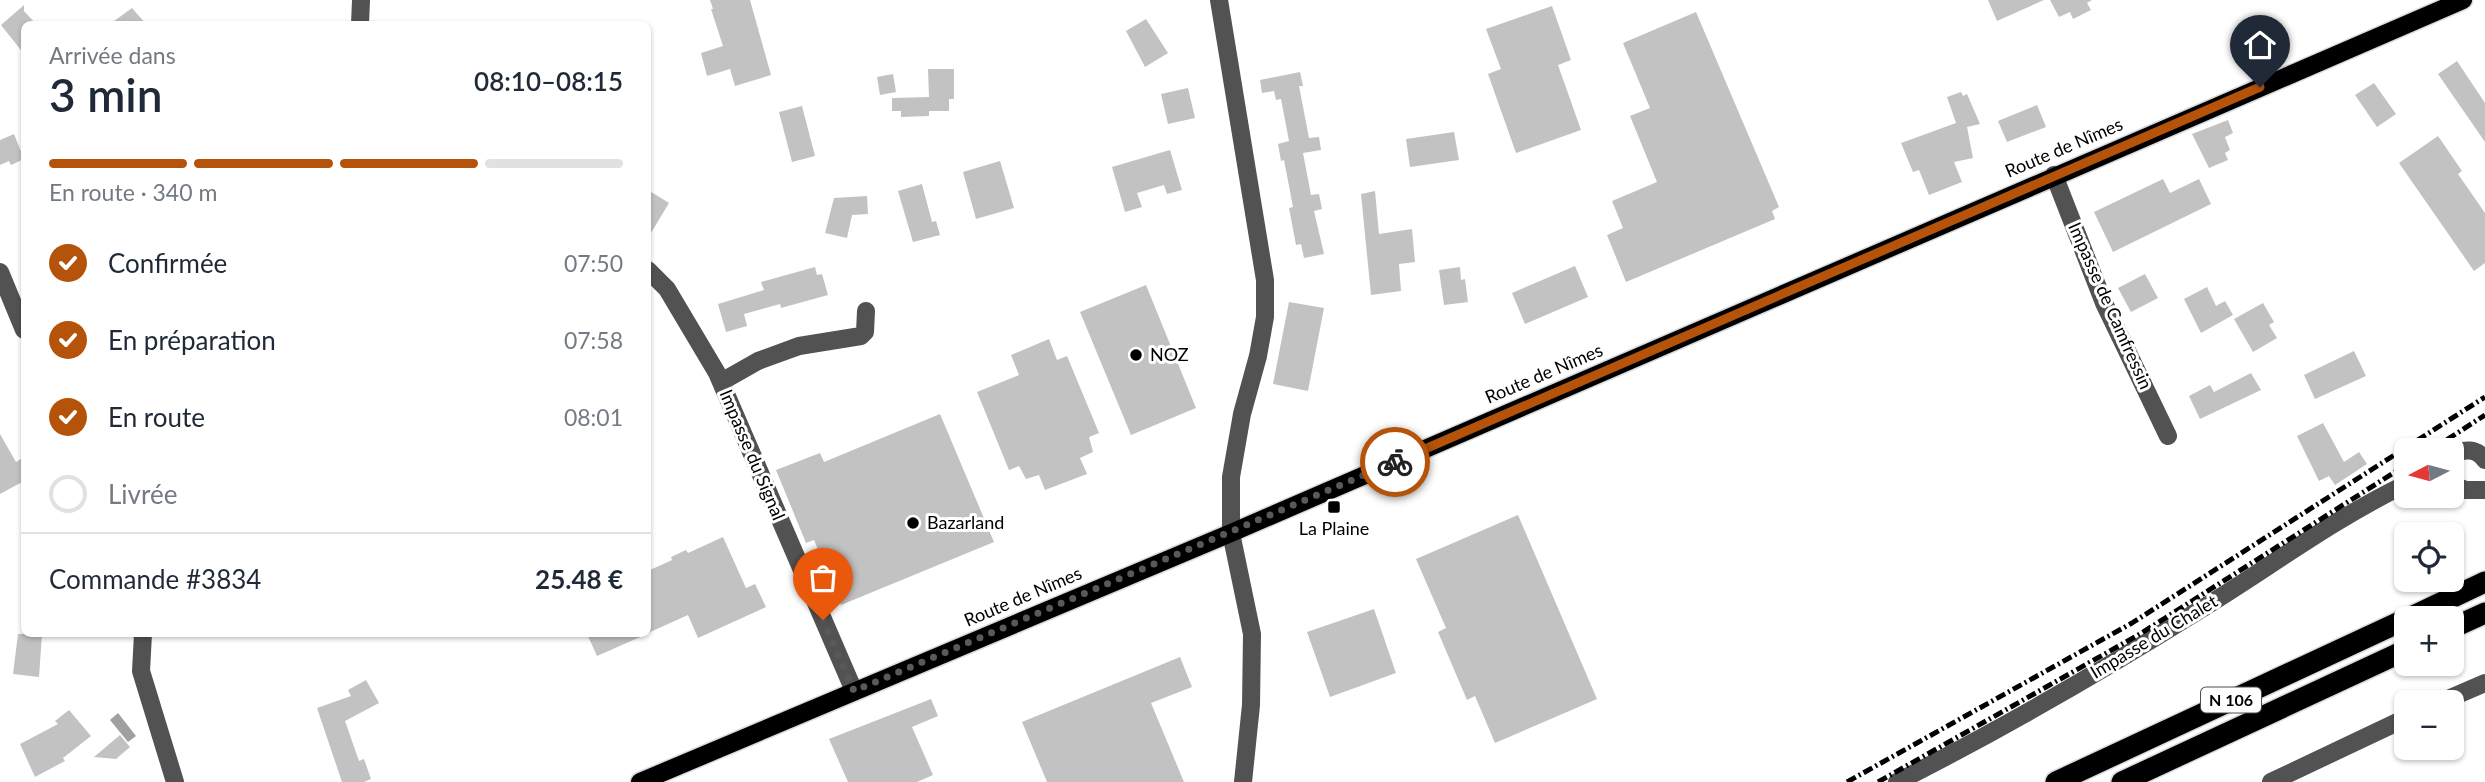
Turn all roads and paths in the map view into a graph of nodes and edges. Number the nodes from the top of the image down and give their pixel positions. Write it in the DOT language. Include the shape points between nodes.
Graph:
graph roads {
  1 [pos="361,0"];
  2 [pos="1219,0"];
  3 [pos="2463,0"];
  4 [pos="360,21"];
  5 [pos="2054,175"];
  6 [pos="0,272"];
  7 [pos="651,273"];
  8 [pos="866,311"];
  9 [pos="21,323"];
  10 [pos="721,382"];
  11 [pos="2168,436"];
  12 [pos="2464,450"];
  13 [pos="2485,460"];
  14 [pos="2464,489"];
  15 [pos="2485,490"];
  16 [pos="2394,491"];
  17 [pos="1231,533"];
  18 [pos="2485,582"];
  19 [pos="2433,606"];
  20 [pos="2485,613"];
  21 [pos="2464,623"];
  22 [pos="2394,624"];
  23 [pos="143,637"];
  24 [pos="2394,656"];
  25 [pos="2485,683"];
  26 [pos="854,691"];
  27 [pos="2464,692"];
  28 [pos="2394,724"];
  29 [pos="175,782"];
  30 [pos="640,782"];
  31 [pos="1243,782"];
  32 [pos="1897,782"];
  33 [pos="2056,782"];
  34 [pos="2122,782"];
  35 [pos="2271,782"];
  1 -- 4 [label="street"];
  2 -- 17 [label="street" via="1265,280 1258,356 1234,450"];
  3 -- 5 [label="main road, Route de Nîmes"];
  5 -- 11 [label="street, Impasse de Camfressin" via="2104,303"];
  5 -- 17 [label="main road, Route de Nîmes"];
  6 -- 9 [label="street"];
  7 -- 10 [label="street, Impasse du Signal" via="667,289"];
  8 -- 10 [label="street" via="861,336 799,346 758,361"];
  10 -- 26 [label="street, Impasse du Signal"];
  12 -- 13 [label="street"];
  14 -- 15 [label="street"];
  16 -- 32 [label="street, Impasse du Chalet" via="1985,737"];
  17 -- 26 [label="main road, Route de Nîmes"];
  17 -- 31 [label="street" via="1252,634"];
  18 -- 19 [label="highway, N 106"];
  20 -- 21 [label="highway"];
  22 -- 33 [label="highway, N 106"];
  23 -- 29 [label="street" via="141,671"];
  24 -- 34 [label="highway, N 106"];
  25 -- 27 [label="street"];
  26 -- 30 [label="main road, Route de Nîmes"];
  28 -- 35 [label="street"];
}
